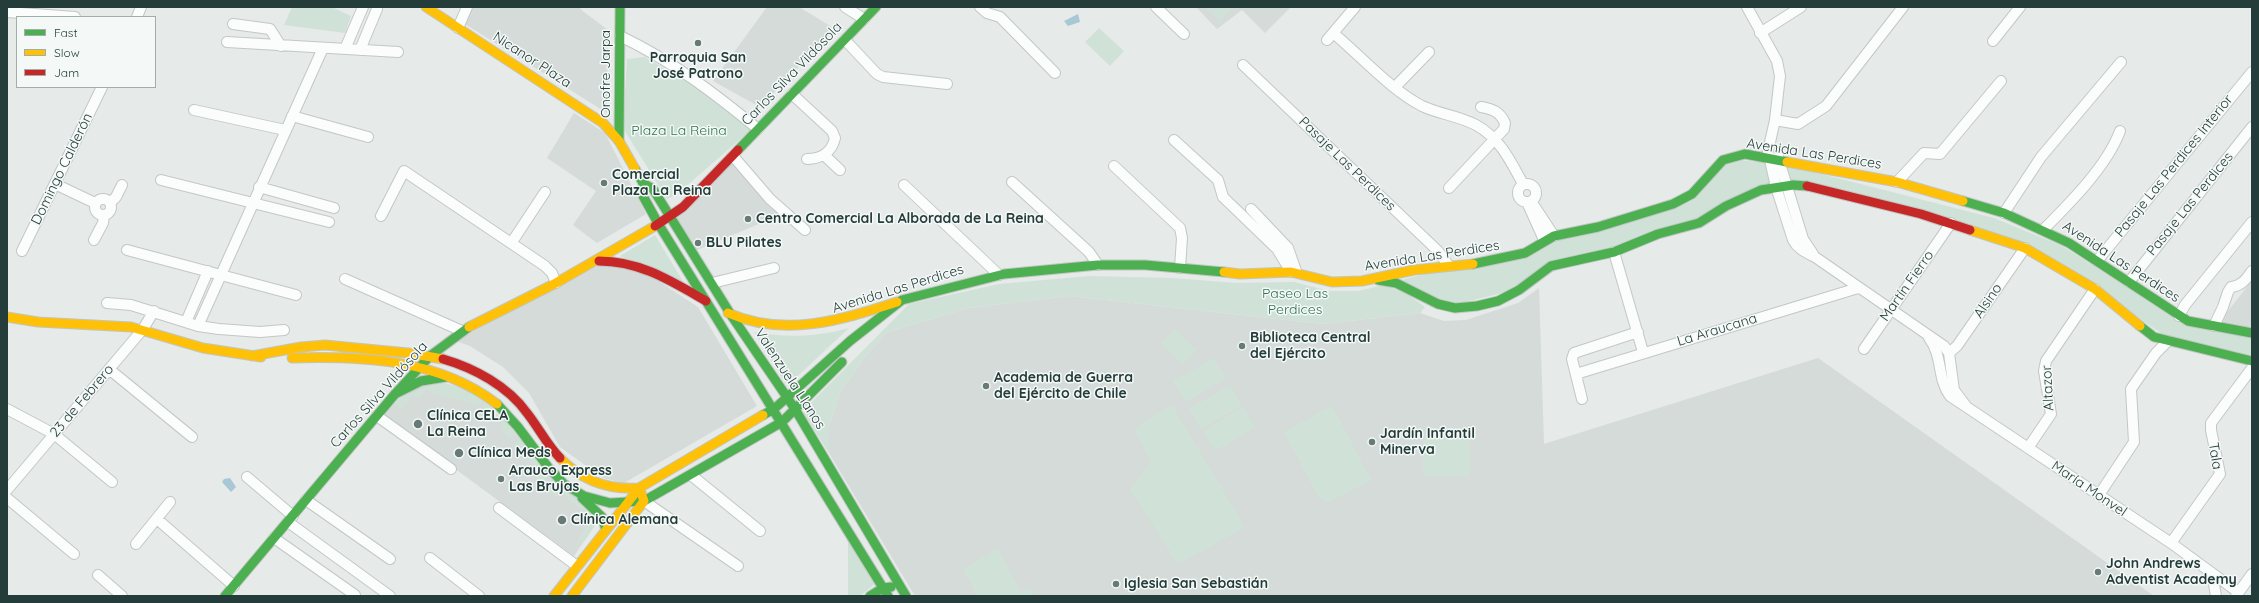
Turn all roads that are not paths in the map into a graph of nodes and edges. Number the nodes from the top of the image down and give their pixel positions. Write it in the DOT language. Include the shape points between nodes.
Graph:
graph roads {
  1 [pos="141,7"];
  2 [pos="363,7"];
  3 [pos="426,7"];
  4 [pos="468,7"];
  5 [pos="620,7"];
  6 [pos="845,7"];
  7 [pos="876,7"];
  8 [pos="980,7"];
  9 [pos="1156,7"];
  10 [pos="1354,7"];
  11 [pos="1747,7"];
  12 [pos="1801,7"];
  13 [pos="1903,7"];
  14 [pos="2020,7"];
  15 [pos="377,9"];
  16 [pos="7,12"];
  17 [pos="62,16"];
  18 [pos="136,16"];
  19 [pos="864,19"];
  20 [pos="233,24"];
  21 [pos="458,28"];
  22 [pos="1760,33"];
  23 [pos="1184,34"];
  24 [pos="620,36"];
  25 [pos="845,40"];
  26 [pos="1993,41"];
  27 [pos="227,42"];
  28 [pos="281,46"];
  29 [pos="323,48"];
  30 [pos="345,49"];
  31 [pos="360,50"];
  32 [pos="398,52"];
  33 [pos="1429,52"];
  34 [pos="2121,62"];
  35 [pos="1243,65"];
  36 [pos="2252,72"];
  37 [pos="1055,73"];
  38 [pos="2001,81"];
  39 [pos="947,84"];
  40 [pos="1395,87"];
  41 [pos="102,88"];
  42 [pos="792,94"];
  43 [pos="1481,107"];
  44 [pos="194,110"];
  45 [pos="292,116"];
  46 [pos="1775,120"];
  47 [pos="2252,127"];
  48 [pos="758,129"];
  49 [pos="285,130"];
  50 [pos="2120,131"];
  51 [pos="368,137"];
  52 [pos="1174,140"];
  53 [pos="1495,140"];
  54 [pos="619,141"];
  55 [pos="824,155"];
  56 [pos="733,156"];
  57 [pos="807,159"];
  58 [pos="1774,159"];
  59 [pos="1114,166"];
  60 [pos="840,170"];
  61 [pos="161,180"];
  62 [pos="643,182"];
  63 [pos="1012,182"];
  64 [pos="1897,182"];
  65 [pos="55,184"];
  66 [pos="122,185"];
  67 [pos="904,185"];
  68 [pos="1781,186"];
  69 [pos="259,187"];
  70 [pos="1449,188"];
  71 [pos="545,192"];
  72 [pos="95,203"];
  73 [pos="110,203"];
  74 [pos="252,203"];
  75 [pos="334,208"];
  76 [pos="1250,209"];
  77 [pos="2004,213"];
  78 [pos="104,215"];
  79 [pos="381,216"];
  80 [pos="671,217"];
  81 [pos="329,222"];
  82 [pos="2252,222"];
  83 [pos="1951,224"];
  84 [pos="659,225"];
  85 [pos="805,230"];
  86 [pos="2044,230"];
  87 [pos="1549,238"];
  88 [pos="94,240"];
  89 [pos="512,242"];
  90 [pos="2025,248"];
  91 [pos="127,250"];
  92 [pos="22,252"];
  93 [pos="1614,252"];
  94 [pos="594,261"];
  95 [pos="2097,261"];
  96 [pos="1098,265"];
  97 [pos="1449,266"];
  98 [pos="774,268"];
  99 [pos="1180,268"];
  100 [pos="1414,270"];
  101 [pos="208,271"];
  102 [pos="2252,271"];
  103 [pos="1294,273"];
  104 [pos="219,274"];
  105 [pos="999,275"];
  106 [pos="345,279"];
  107 [pos="1362,281"];
  108 [pos="2129,282"];
  109 [pos="556,283"];
  110 [pos="712,283"];
  111 [pos="1407,288"];
  112 [pos="1858,288"];
  113 [pos="2095,289"];
  114 [pos="296,295"];
  115 [pos="902,300"];
  116 [pos="708,302"];
  117 [pos="107,303"];
  118 [pos="1891,310"];
  119 [pos="154,311"];
  120 [pos="731,315"];
  121 [pos="2180,316"];
  122 [pos="7,317"];
  123 [pos="186,322"];
  124 [pos="198,326"];
  125 [pos="2214,326"];
  126 [pos="143,329"];
  127 [pos="284,330"];
  128 [pos="462,331"];
  129 [pos="1638,332"];
  130 [pos="2252,333"];
  131 [pos="1926,334"];
  132 [pos="2168,341"];
  133 [pos="1864,349"];
  134 [pos="1643,352"];
  135 [pos="1949,353"];
  136 [pos="252,356"];
  137 [pos="430,356"];
  138 [pos="2252,360"];
  139 [pos="419,367"];
  140 [pos="2252,368"];
  141 [pos="109,370"];
  142 [pos="1576,374"];
  143 [pos="453,377"];
  144 [pos="395,394"];
  145 [pos="787,398"];
  146 [pos="1582,399"];
  147 [pos="1966,406"];
  148 [pos="7,409"];
  149 [pos="774,409"];
  150 [pos="795,409"];
  151 [pos="377,416"];
  152 [pos="782,422"];
  153 [pos="54,434"];
  154 [pos="192,437"];
  155 [pos="2028,448"];
  156 [pos="451,469"];
  157 [pos="691,476"];
  158 [pos="247,477"];
  159 [pos="112,482"];
  160 [pos="568,487"];
  161 [pos="639,488"];
  162 [pos="7,490"];
  163 [pos="2099,495"];
  164 [pos="7,498"];
  165 [pos="306,500"];
  166 [pos="644,501"];
  167 [pos="170,502"];
  168 [pos="626,504"];
  169 [pos="499,508"];
  170 [pos="157,519"];
  171 [pos="290,519"];
  172 [pos="606,530"];
  173 [pos="760,531"];
  174 [pos="274,538"];
  175 [pos="2171,543"];
  176 [pos="136,544"];
  177 [pos="74,554"];
  178 [pos="430,558"];
  179 [pos="390,559"];
  180 [pos="577,566"];
  181 [pos="738,566"];
  182 [pos="2212,573"];
  183 [pos="2252,574"];
  184 [pos="98,575"];
  185 [pos="234,586"];
  186 [pos="900,587"];
  187 [pos="885,592"];
  188 [pos="2237,594"];
  189 [pos="355,595"];
  190 [pos="575,595"];
  191 [pos="122,596"];
  192 [pos="225,596"];
  193 [pos="390,596"];
  194 [pos="479,596"];
  195 [pos="554,596"];
  196 [pos="870,596"];
  197 [pos="906,596"];
  198 [pos="2216,596"];
  1 -- 18 [label="street"];
  2 -- 30 [label="street"];
  3 -- 21 [label="main road, Nicanor Plaza"];
  4 -- 21 [label="street"];
  5 -- 24 [label="main road, Onofre Jarpa"];
  6 -- 19 [label="street"];
  7 -- 19 [label="main road, Carlos Silva Vildósola"];
  8 -- 37 [label="street" via="987,13 1000,17"];
  9 -- 23 [label="street"];
  10 -- 40 [label="street" via="1330,37"];
  11 -- 22 [label="street, María Monvel"];
  12 -- 22 [label="street"];
  13 -- 46 [label="street" via="1826,106 1798,124"];
  14 -- 26 [label="street"];
  15 -- 31 [label="street"];
  16 -- 17 [label="street"];
  19 -- 25 [label="main road, Carlos Silva Vildósola"];
  20 -- 28 [label="street" via="270,28"];
  21 -- 54 [label="main road, Nicanor Plaza" via="603,123"];
  22 -- 46 [label="street, María Monvel" via="1777,61 1780,76"];
  24 -- 48 [label="street" via="647,49 709,88"];
  24 -- 54 [label="main road, Onofre Jarpa"];
  25 -- 39 [label="street" via="877,74"];
  25 -- 42 [label="main road, Carlos Silva Vildósola"];
  27 -- 28 [label="street"];
  28 -- 29 [label="street"];
  29 -- 30 [label="street"];
  29 -- 45 [label="street"];
  30 -- 31 [label="street"];
  31 -- 32 [label="street"];
  33 -- 40 [label="street"];
  34 -- 77 [label="street" via="2041,157"];
  35 -- 97 [label="street, Pasaje Las Perdices" via="1438,251"];
  36 -- 95 [label="street, Pasaje Las Perdices Interior"];
  38 -- 64 [label="street" via="1940,154 1924,153"];
  40 -- 53 [label="street" via="1422,106 1477,126"];
  41 -- 65 [label="street, Domingo Calderón"];
  42 -- 48 [label="main road, Carlos Silva Vildósola"];
  42 -- 55 [label="street" via="834,134 834,142"];
  43 -- 53 [label="street" via="1494,110 1506,123"];
  44 -- 49 [label="street"];
  45 -- 49 [label="street"];
  45 -- 51 [label="street"];
  46 -- 58 [label="street, María Monvel" via="1769,144"];
  47 -- 108 [label="street, Pasaje Las Perdices"];
  48 -- 56 [label="main road, Carlos Silva Vildósola"];
  49 -- 69 [label="street"];
  50 -- 86 [label="street" via="2116,144 2076,196"];
  52 -- 103 [label="street" via="1218,180 1223,197 1277,249"];
  53 -- 70 [label="street"];
  53 -- 87 [label="street" via="1506,152 1523,184 1535,189 1536,193 1529,201"];
  54 -- 62 [label="main road, Valenzuela Llanos"];
  55 -- 57 [label="street" via="818,159"];
  55 -- 60 [label="street"];
  56 -- 80 [label="main road, Carlos Silva Vildósola"];
  56 -- 85 [label="street" via="770,199"];
  58 -- 64 [label="main road, Avenida Las Perdices"];
  58 -- 68 [label="street, María Monvel"];
  58 -- 87 [label="main road, Avenida Las Perdices" via="1745,154 1730,157 1717,164 1692,194 1673,204 1598,227"];
  59 -- 99 [label="street" via="1180,228"];
  61 -- 74 [label="street"];
  62 -- 80 [label="main road, Valenzuela Llanos" via="653,189"];
  62 -- 84 [label="main road, Valenzuela Llanos" via="643,196"];
  63 -- 96 [label="street" via="1089,252"];
  64 -- 77 [label="main road, Avenida Las Perdices"];
  65 -- 72 [label="street"];
  65 -- 92 [label="street, Domingo Calderón"];
  66 -- 73 [label="street"];
  67 -- 105 [label="street"];
  68 -- 83 [label="main road" via="1820,188"];
  68 -- 93 [label="main road" via="1761,190 1738,200 1699,223 1658,234"];
  68 -- 112 [label="street, María Monvel" via="1796,246"];
  69 -- 74 [label="street"];
  69 -- 75 [label="street"];
  71 -- 89 [label="street"];
  72 -- 73 [label="street" via="102,199"];
  72 -- 78 [label="street" via="97,213"];
  73 -- 78 [label="street" via="110,211"];
  74 -- 81 [label="street"];
  74 -- 104 [label="street"];
  76 -- 103 [label="street" via="1288,248"];
  77 -- 86 [label="main road, Avenida Las Perdices"];
  78 -- 88 [label="street" via="104,223"];
  79 -- 89 [label="street" via="404,170"];
  80 -- 84 [label="main road, Carlos Silva Vildósola"];
  80 -- 110 [label="main road, Valenzuela Llanos"];
  82 -- 121 [label="street" via="2184,305"];
  83 -- 90 [label="main road"];
  83 -- 118 [label="street, Martín Fierro"];
  84 -- 94 [label="main road, Carlos Silva Vildósola"];
  84 -- 116 [label="main road, Valenzuela Llanos"];
  86 -- 95 [label="main road, Avenida Las Perdices"];
  87 -- 97 [label="main road, Avenida Las Perdices" via="1512,258"];
  89 -- 109 [label="street" via="552,273"];
  90 -- 113 [label="main road"];
  90 -- 135 [label="street, Alsino" via="1957,346"];
  91 -- 101 [label="street"];
  93 -- 111 [label="main road" via="1551,266 1519,290 1498,301 1477,306 1455,308 1438,304"];
  93 -- 129 [label="street"];
  94 -- 109 [label="main road, Carlos Silva Vildósola"];
  94 -- 116 [label="main road, Carlos Silva Vildósola" via="622,260 642,266"];
  95 -- 108 [label="main road, Avenida Las Perdices"];
  96 -- 99 [label="main road, Avenida Las Perdices"];
  96 -- 105 [label="main road, Avenida Las Perdices"];
  97 -- 100 [label="main road, Avenida Las Perdices"];
  98 -- 110 [label="street"];
  99 -- 103 [label="main road, Avenida Las Perdices" via="1240,274"];
  100 -- 107 [label="main road, Avenida Las Perdices"];
  100 -- 111 [label="main road" via="1404,282"];
  101 -- 104 [label="street"];
  101 -- 123 [label="street"];
  102 -- 125 [label="street" via="2243,283 2238,287 2232,287 2228,292"];
  103 -- 107 [label="main road, Avenida Las Perdices" via="1332,282"];
  104 -- 114 [label="street"];
  104 -- 124 [label="street"];
  105 -- 115 [label="main road, Avenida Las Perdices"];
  106 -- 128 [label="street"];
  107 -- 111 [label="main road" via="1388,281"];
  108 -- 121 [label="main road, Avenida Las Perdices"];
  109 -- 128 [label="main road, Carlos Silva Vildósola"];
  110 -- 120 [label="main road, Valenzuela Llanos"];
  112 -- 118 [label="street, María Monvel"];
  112 -- 134 [label="street, La Araucana"];
  113 -- 132 [label="main road" via="2149,334"];
  113 -- 155 [label="street, Altazor" via="2046,361 2044,371 2051,414"];
  115 -- 120 [label="main road, Avenida Las Perdices" via="841,321 809,327 779,326"];
  115 -- 145 [label="main road" via="850,341"];
  115 -- 150 [label="main road"];
  116 -- 120 [label="main road, Avenida Las Perdices"];
  116 -- 149 [label="main road, Valenzuela Llanos"];
  117 -- 119 [label="street"];
  118 -- 131 [label="street, María Monvel"];
  118 -- 133 [label="street, Martín Fierro"];
  119 -- 123 [label="street"];
  119 -- 126 [label="street, 23 de Febrero"];
  120 -- 145 [label="main road, Valenzuela Llanos"];
  121 -- 125 [label="main road, Avenida Las Perdices" via="2188,321"];
  122 -- 126 [label="main road" via="38,322"];
  123 -- 124 [label="street"];
  124 -- 127 [label="street" via="260,332"];
  125 -- 130 [label="main road, Avenida Las Perdices"];
  126 -- 136 [label="main road" via="203,348"];
  126 -- 141 [label="street, 23 de Febrero"];
  128 -- 137 [label="main road, Carlos Silva Vildósola"];
  129 -- 134 [label="street"];
  129 -- 142 [label="street" via="1576,350 1572,359"];
  131 -- 135 [label="street, María Monvel" via="1944,346"];
  131 -- 147 [label="street, María Monvel" via="1935,346 1941,380 1946,391"];
  132 -- 138 [label="main road"];
  132 -- 163 [label="street" via="2156,353 2131,389 2134,442"];
  134 -- 142 [label="street, La Araucana"];
  135 -- 147 [label="street, María Monvel" via="1954,390"];
  136 -- 137 [label="main road" via="322,346"];
  136 -- 139 [label="main road" via="338,358"];
  137 -- 139 [label="main road, Carlos Silva Vildósola"];
  137 -- 161 [label="main road" via="467,368 503,389 526,412 560,460 584,478 607,488"];
  139 -- 143 [label="main road"];
  139 -- 144 [label="main road, Carlos Silva Vildósola"];
  140 -- 175 [label="street, Tala" via="2211,423 2210,430 2220,474"];
  141 -- 153 [label="street, 23 de Febrero"];
  141 -- 154 [label="street"];
  142 -- 146 [label="street"];
  143 -- 144 [label="main road" via="421,381"];
  143 -- 160 [label="main road" via="479,390 496,403 518,428 547,469"];
  144 -- 151 [label="main road, Carlos Silva Vildósola"];
  145 -- 149 [label="main road"];
  145 -- 150 [label="main road, Valenzuela Llanos"];
  147 -- 155 [label="street, María Monvel"];
  148 -- 153 [label="street"];
  149 -- 152 [label="main road, Valenzuela Llanos"];
  149 -- 161 [label="main road"];
  150 -- 152 [label="main road"];
  150 -- 186 [label="main road, Valenzuela Llanos"];
  151 -- 156 [label="street"];
  151 -- 165 [label="main road, Carlos Silva Vildósola"];
  152 -- 157 [label="main road"];
  152 -- 187 [label="main road, Valenzuela Llanos"];
  153 -- 159 [label="street"];
  153 -- 162 [label="street, 23 de Febrero"];
  155 -- 163 [label="street, María Monvel"];
  157 -- 166 [label="main road"];
  157 -- 173 [label="street"];
  158 -- 171 [label="street"];
  160 -- 168 [label="main road" via="601,501"];
  160 -- 172 [label="main road" via="597,511 604,521"];
  161 -- 166 [label="main road"];
  161 -- 168 [label="main road"];
  163 -- 175 [label="street, María Monvel"];
  164 -- 177 [label="street"];
  165 -- 171 [label="main road, Carlos Silva Vildósola"];
  165 -- 179 [label="street"];
  166 -- 168 [label="main road"];
  166 -- 181 [label="street"];
  166 -- 190 [label="main road"];
  167 -- 170 [label="street"];
  168 -- 172 [label="main road"];
  169 -- 180 [label="street"];
  170 -- 176 [label="street"];
  170 -- 185 [label="street"];
  171 -- 174 [label="main road, Carlos Silva Vildósola"];
  171 -- 193 [label="street"];
  172 -- 180 [label="main road"];
  174 -- 185 [label="main road, Carlos Silva Vildósola"];
  174 -- 189 [label="street"];
  175 -- 182 [label="street, María Monvel"];
  178 -- 194 [label="street"];
  180 -- 195 [label="main road"];
  182 -- 188 [label="street, María Monvel"];
  182 -- 198 [label="street"];
  183 -- 188 [label="street"];
  184 -- 191 [label="street"];
  185 -- 192 [label="main road, Carlos Silva Vildósola"];
  186 -- 187 [label="main road"];
  186 -- 197 [label="main road, Valenzuela Llanos"];
  187 -- 196 [label="main road"];
}
